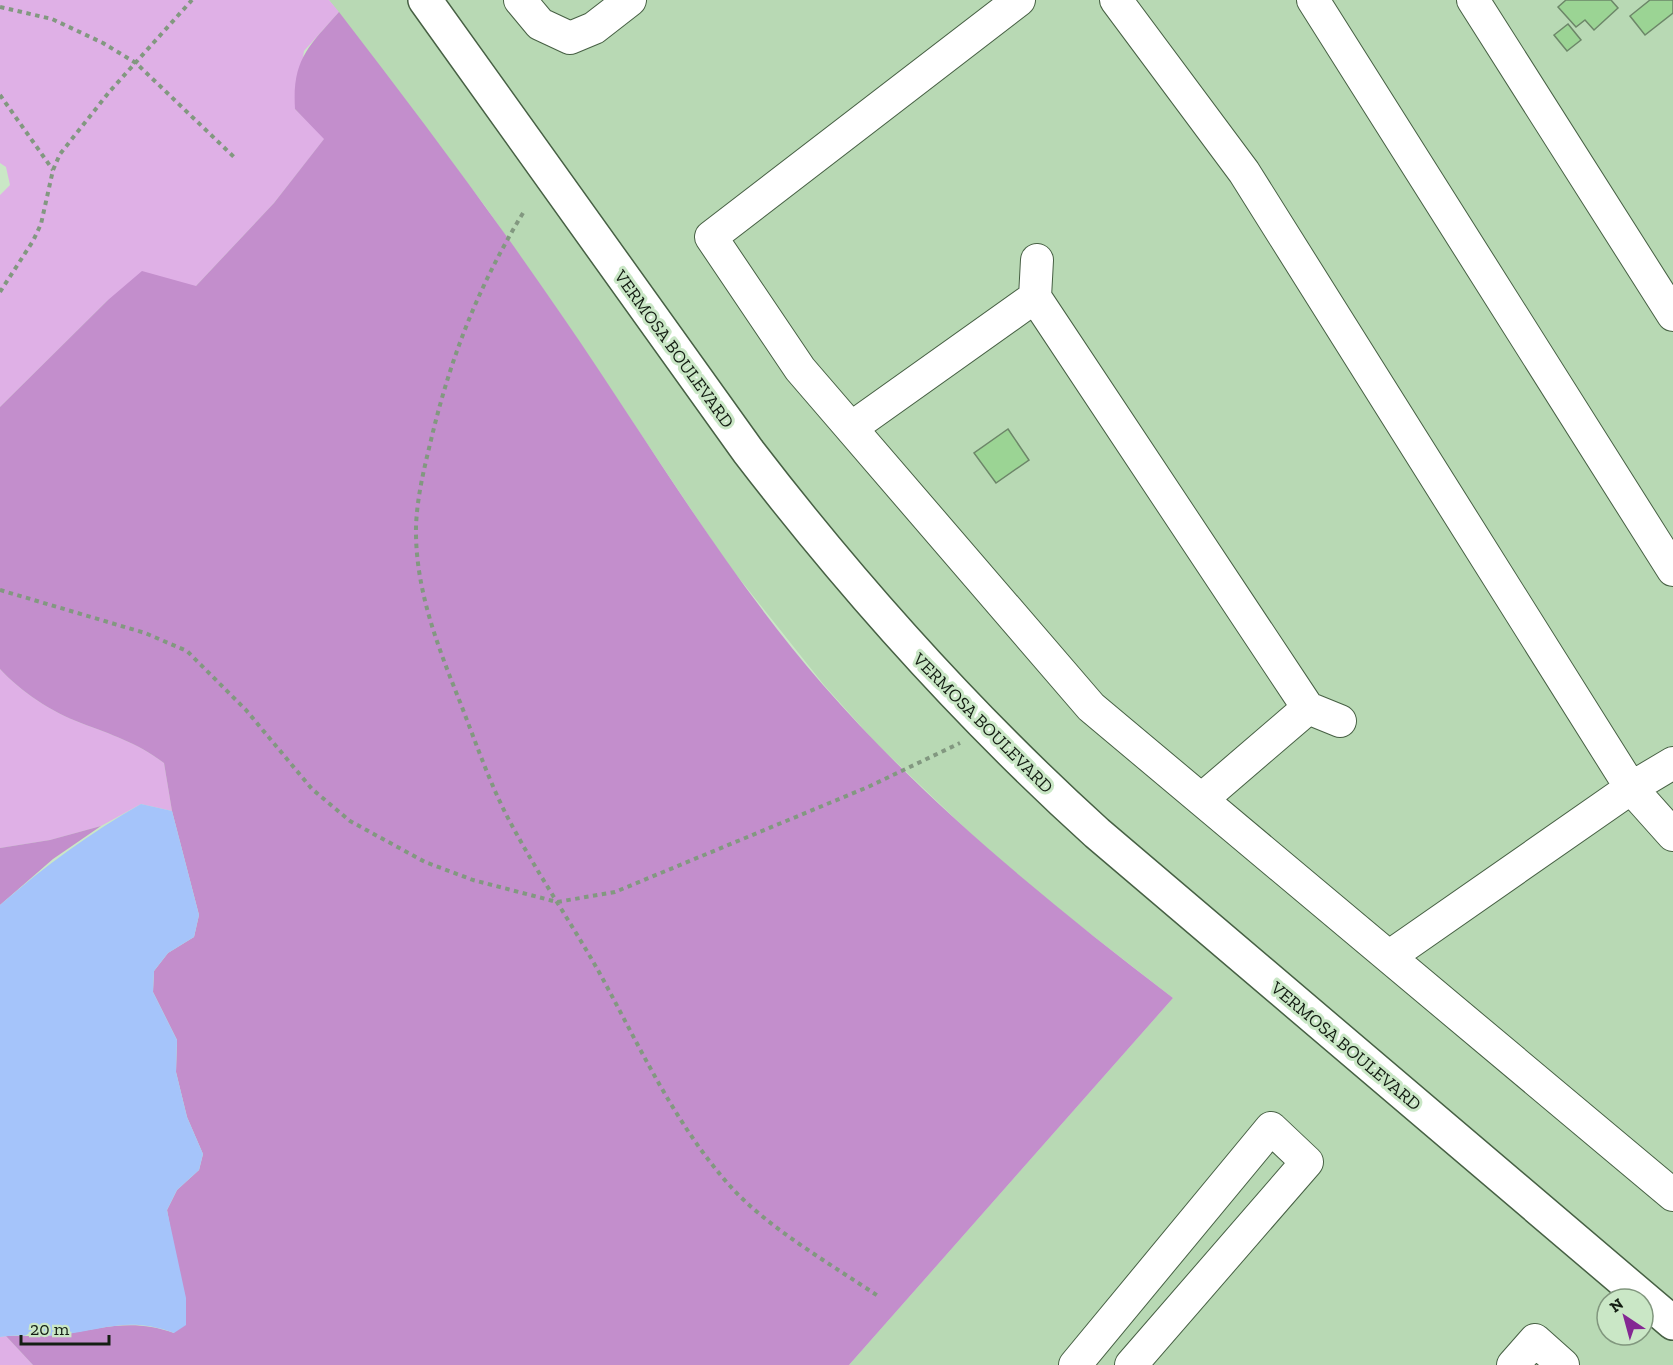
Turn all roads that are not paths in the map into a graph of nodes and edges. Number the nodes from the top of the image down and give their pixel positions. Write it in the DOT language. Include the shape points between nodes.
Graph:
graph roads {
  1 [pos="424,0"];
  2 [pos="520,0"];
  3 [pos="630,0"];
  4 [pos="1019,0"];
  5 [pos="1116,0"];
  6 [pos="1313,0"];
  7 [pos="1473,0"];
  8 [pos="1037,260"];
  9 [pos="1035,297"];
  10 [pos="1673,315"];
  11 [pos="851,428"];
  12 [pos="1673,570"];
  13 [pos="1308,708"];
  14 [pos="1340,721"];
  15 [pos="1673,763"];
  16 [pos="1631,788"];
  17 [pos="1202,799"];
  18 [pos="1673,836"];
  19 [pos="1390,956"];
  20 [pos="1673,1194"];
  21 [pos="1673,1323"];
  22 [pos="1076,1365"];
  23 [pos="1131,1365"];
  24 [pos="1513,1365"];
  25 [pos="1563,1365"];
  1 -- 21 [label="main road, VERMOSA BOULEVARD" via="741,442 801,520 914,653 1034,776 1161,890"];
  2 -- 3 [label="street" via="540,24 570,38 594,28"];
  4 -- 11 [label="street" via="711,237 800,369"];
  5 -- 16 [label="street" via="1244,172"];
  6 -- 12 [label="street"];
  7 -- 10 [label="street"];
  8 -- 9 [label="street"];
  9 -- 11 [label="street"];
  9 -- 13 [label="street"];
  11 -- 17 [label="street" via="1091,707"];
  13 -- 14 [label="street"];
  13 -- 17 [label="street"];
  15 -- 16 [label="street"];
  16 -- 18 [label="street"];
  16 -- 19 [label="street"];
  17 -- 19 [label="street"];
  19 -- 20 [label="street"];
  22 -- 23 [label="street" via="1271,1128 1307,1162"];
  24 -- 25 [label="street" via="1535,1340"];
}
